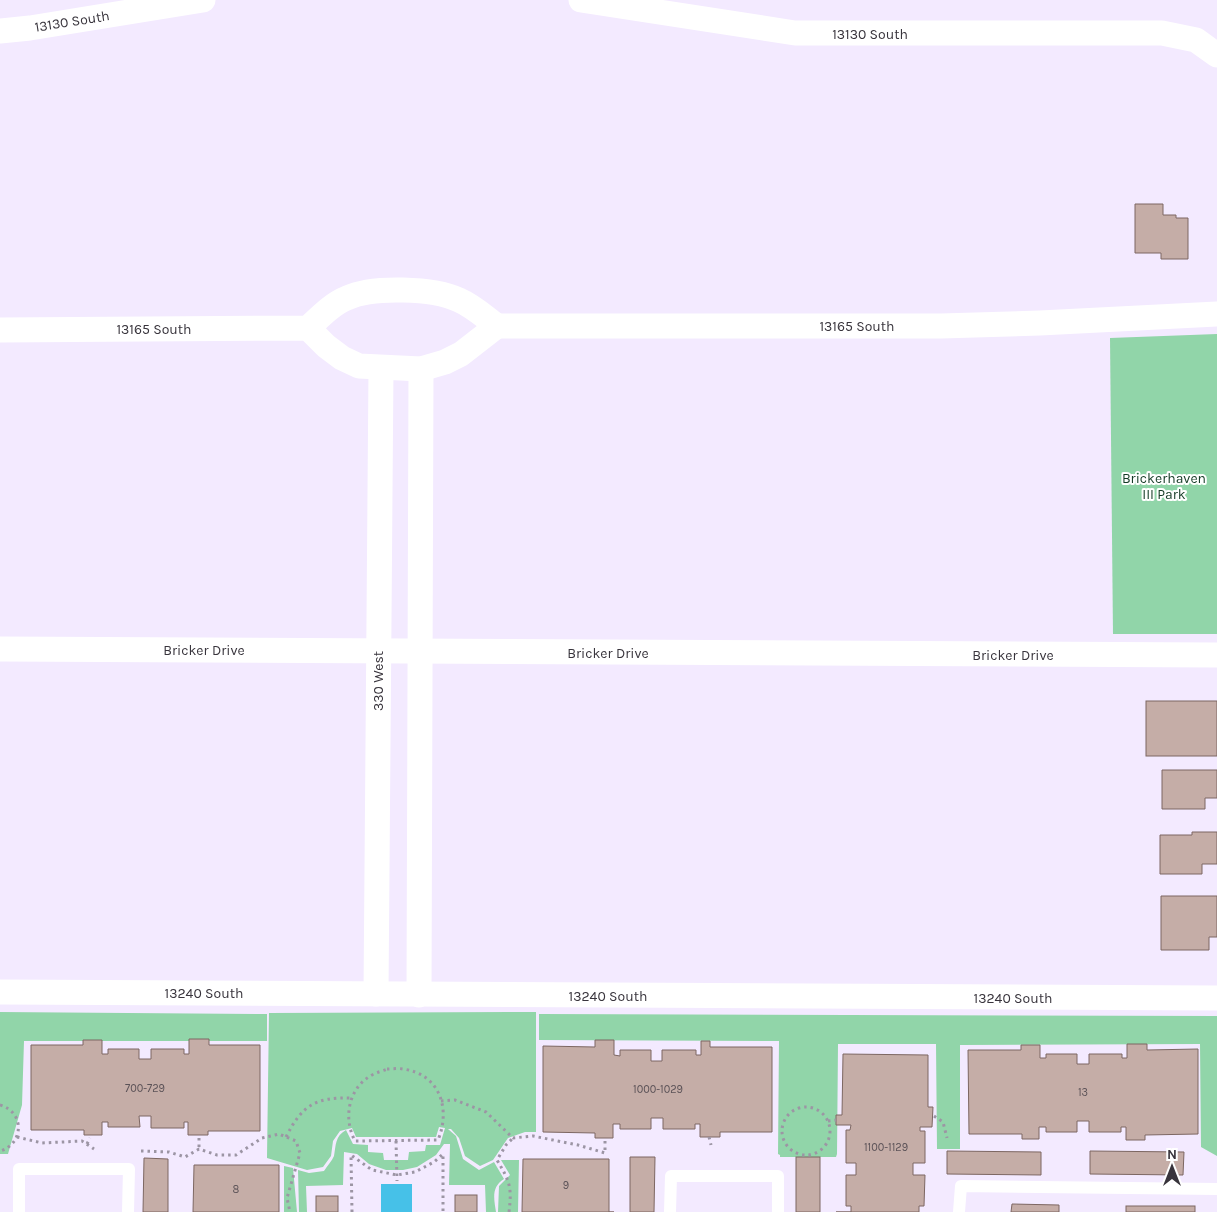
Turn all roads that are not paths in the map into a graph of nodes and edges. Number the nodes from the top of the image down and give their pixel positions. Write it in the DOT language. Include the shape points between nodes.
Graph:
graph roads {
  1 [pos="203,0"];
  2 [pos="581,0"];
  3 [pos="0,32"];
  4 [pos="1217,54"];
  5 [pos="1217,314"];
  6 [pos="497,326"];
  7 [pos="308,328"];
  8 [pos="0,330"];
  9 [pos="381,368"];
  10 [pos="421,369"];
  11 [pos="0,649"];
  12 [pos="378,651"];
  13 [pos="420,652"];
  14 [pos="1217,656"];
  15 [pos="0,992"];
  16 [pos="376,994"];
  17 [pos="419,995"];
  18 [pos="1217,998"];
  19 [pos="1217,1189"];
  20 [pos="19,1212"];
  21 [pos="128,1212"];
  22 [pos="670,1212"];
  23 [pos="778,1212"];
  24 [pos="959,1212"];
  1 -- 3 [label="street, 13130 South"];
  2 -- 4 [label="street, 13130 South" via="795,33 1162,33 1196,40"];
  5 -- 6 [label="street, 13165 South" via="941,326"];
  6 -- 7 [label="street" via="462,300 444,294 390,290 347,298 331,307"];
  6 -- 10 [label="street" via="462,354"];
  7 -- 8 [label="street, 13165 South"];
  7 -- 9 [label="street" via="342,358 359,366"];
  9 -- 10 [label="street"];
  9 -- 12 [label="street, 330 West"];
  10 -- 13 [label="street"];
  11 -- 12 [label="street, Bricker Drive"];
  12 -- 13 [label="street, Bricker Drive"];
  12 -- 16 [label="street, 330 West"];
  13 -- 14 [label="street, Bricker Drive"];
  13 -- 17 [label="street"];
  15 -- 16 [label="street, 13240 South"];
  16 -- 17 [label="street, 13240 South"];
  17 -- 18 [label="street, 13240 South"];
  19 -- 24 [label="lane" via="961,1186"];
  20 -- 21 [label="lane" via="19,1169 128,1169"];
  22 -- 23 [label="lane" via="671,1176 778,1176"];
}
